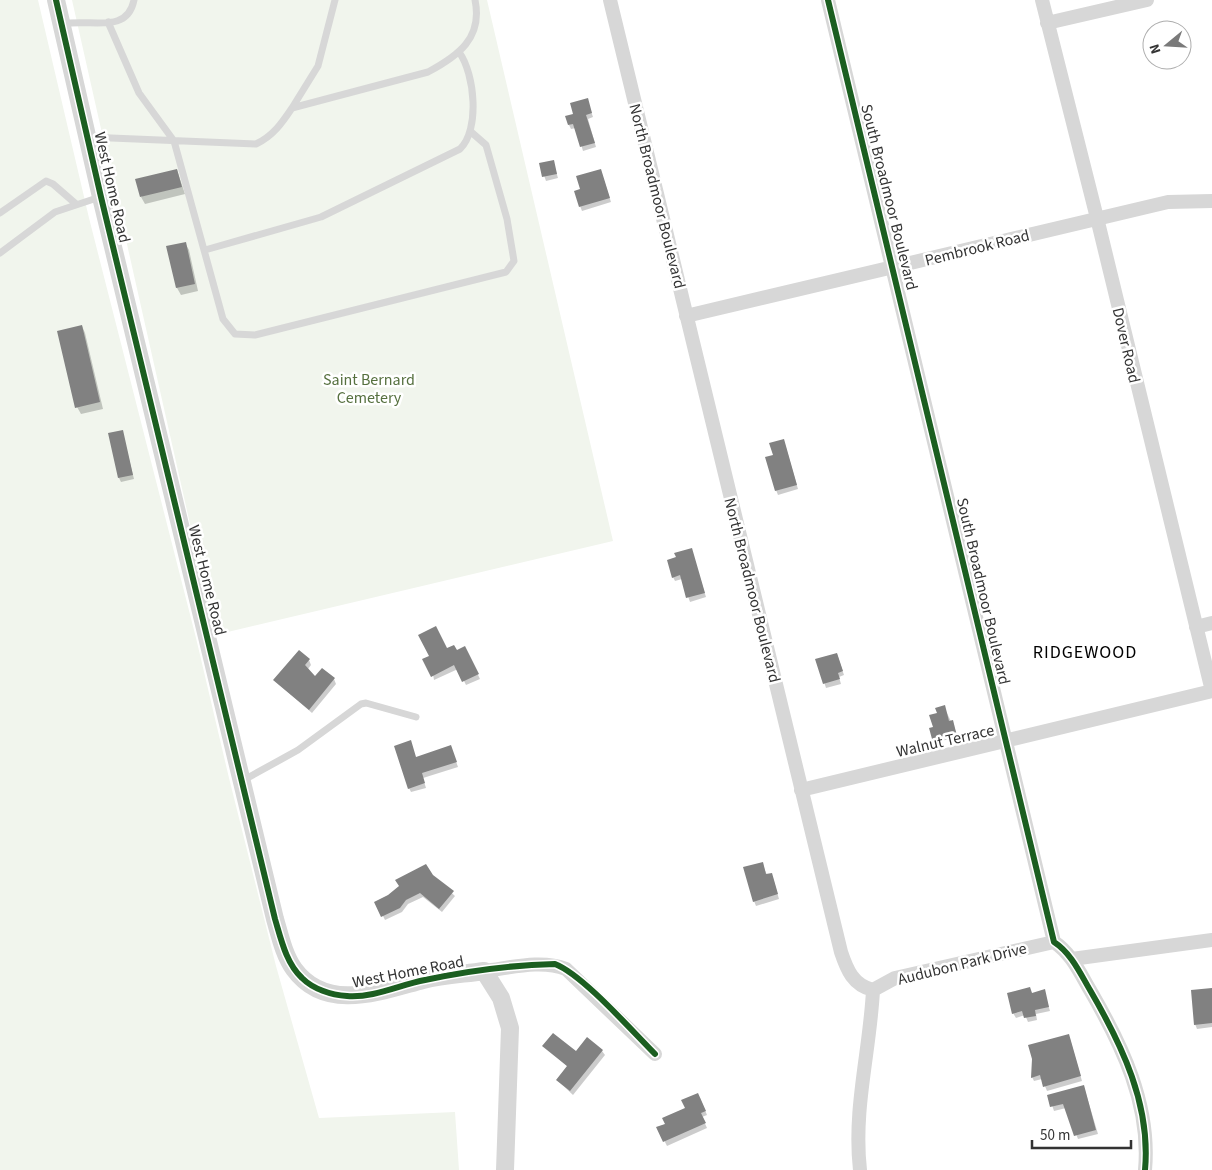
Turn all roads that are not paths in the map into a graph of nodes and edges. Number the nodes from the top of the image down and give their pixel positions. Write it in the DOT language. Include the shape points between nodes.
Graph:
graph roads {
  1 [pos="56,0"];
  2 [pos="134,0"];
  3 [pos="335,0"];
  4 [pos="475,0"];
  5 [pos="610,0"];
  6 [pos="828,0"];
  7 [pos="1042,0"];
  8 [pos="1147,0"];
  9 [pos="108,22"];
  10 [pos="1047,23"];
  11 [pos="61,24"];
  12 [pos="459,52"];
  13 [pos="292,108"];
  14 [pos="470,131"];
  15 [pos="86,137"];
  16 [pos="174,141"];
  17 [pos="100,197"];
  18 [pos="1212,200"];
  19 [pos="76,204"];
  20 [pos="0,213"];
  21 [pos="1097,218"];
  22 [pos="205,250"];
  23 [pos="0,253"];
  24 [pos="892,267"];
  25 [pos="686,316"];
  26 [pos="1212,623"];
  27 [pos="1196,628"];
  28 [pos="1212,691"];
  29 [pos="416,717"];
  30 [pos="1006,740"];
  31 [pos="242,781"];
  32 [pos="801,790"];
  33 [pos="1212,940"];
  34 [pos="1054,942"];
  35 [pos="1072,959"];
  36 [pos="484,971"];
  37 [pos="873,990"];
  38 [pos="655,1054"];
  39 [pos="505,1170"];
  40 [pos="860,1170"];
  41 [pos="1145,1170"];
  1 -- 11 [label="street, West Home Road"];
  2 -- 9 [label="lane" via="128,17"];
  3 -- 13 [label="lane" via="318,66"];
  4 -- 12 [label="lane" via="478,15 474,32"];
  5 -- 25 [label="street, North Broadmoor Boulevard"];
  6 -- 24 [label="street, South Broadmoor Boulevard"];
  7 -- 10 [label="street, Dover Road"];
  8 -- 10 [label="street"];
  9 -- 11 [label="lane"];
  9 -- 16 [label="lane" via="139,93"];
  10 -- 21 [label="street, Dover Road"];
  11 -- 15 [label="street, West Home Road"];
  12 -- 13 [label="lane" via="428,72"];
  12 -- 14 [label="lane" via="471,77"];
  13 -- 16 [label="lane" via="278,129 256,144"];
  14 -- 22 [label="lane" via="467,143 460,149 321,216"];
  14 -- 22 [label="lane" via="486,145 507,219 514,261 506,272 245,336 235,334 223,319"];
  15 -- 16 [label="lane"];
  15 -- 17 [label="street, West Home Road"];
  16 -- 22 [label="lane"];
  17 -- 19 [label="lane"];
  17 -- 31 [label="street, West Home Road"];
  18 -- 21 [label="street, Pembrook Road" via="1168,202"];
  19 -- 20 [label="lane" via="46,181"];
  19 -- 23 [label="lane" via="55,212"];
  21 -- 24 [label="street, Pembrook Road"];
  21 -- 27 [label="street, Dover Road"];
  24 -- 25 [label="street, Pembrook Road"];
  24 -- 30 [label="street, South Broadmoor Boulevard"];
  25 -- 32 [label="street, North Broadmoor Boulevard"];
  26 -- 27 [label="street"];
  27 -- 28 [label="street, Dover Road"];
  28 -- 30 [label="street, Walnut Terrace"];
  29 -- 31 [label="lane" via="361,704 298,750"];
  30 -- 32 [label="street, Walnut Terrace"];
  30 -- 34 [label="street, South Broadmoor Boulevard"];
  31 -- 36 [label="street, West Home Road" via="274,919 287,956 302,978 327,992 361,996 424,980"];
  32 -- 37 [label="street, North Broadmoor Boulevard" via="845,966 857,983"];
  33 -- 35 [label="street"];
  34 -- 35 [label="street"];
  34 -- 37 [label="street, Audubon Park Drive" via="895,978"];
  35 -- 41 [label="street" via="1118,1042 1135,1084 1146,1132"];
  36 -- 38 [label="street" via="555,964 566,969"];
  36 -- 39 [label="street, West Home Road" via="501,998 510,1028"];
  37 -- 40 [label="street" via="858,1124"];
}
